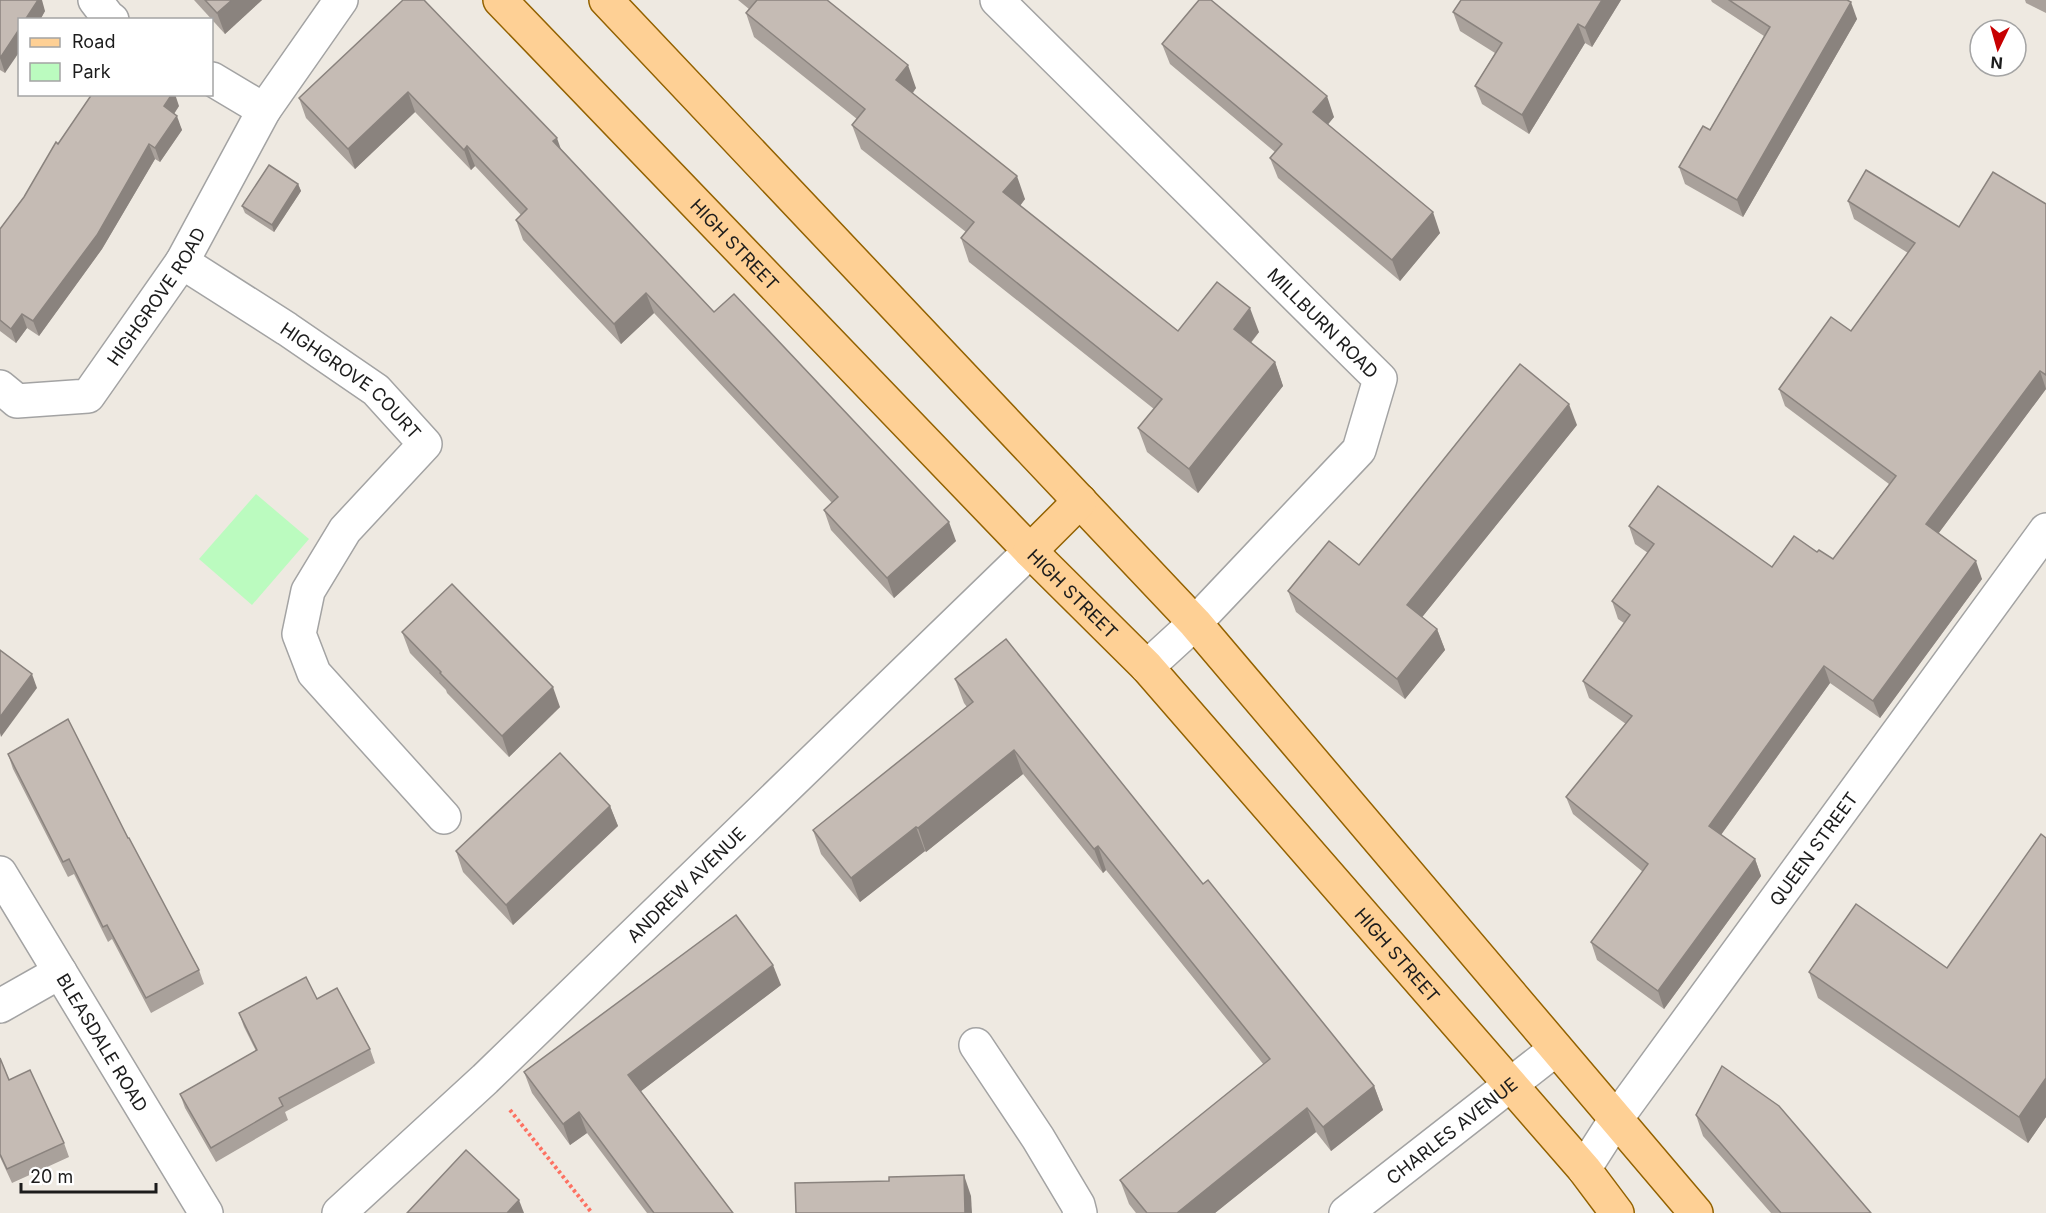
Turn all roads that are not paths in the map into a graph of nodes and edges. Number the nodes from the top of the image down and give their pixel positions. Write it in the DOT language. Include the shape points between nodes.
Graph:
graph roads {
  1 [pos="95,0"];
  2 [pos="341,0"];
  3 [pos="500,0"];
  4 [pos="606,0"];
  5 [pos="997,0"];
  6 [pos="109,18"];
  7 [pos="213,80"];
  8 [pos="264,110"];
  9 [pos="182,262"];
  10 [pos="0,387"];
  11 [pos="1080,501"];
  12 [pos="2046,530"];
  13 [pos="1030,551"];
  14 [pos="1195,624"];
  15 [pos="1147,667"];
  16 [pos="444,817"];
  17 [pos="0,873"];
  18 [pos="60,972"];
  19 [pos="0,1006"];
  20 [pos="976,1045"];
  21 [pos="1556,1048"];
  22 [pos="1510,1085"];
  23 [pos="1616,1119"];
  24 [pos="1584,1169"];
  25 [pos="206,1213"];
  26 [pos="339,1213"];
  27 [pos="1080,1213"];
  28 [pos="1346,1213"];
  29 [pos="1617,1213"];
  30 [pos="1696,1213"];
  1 -- 6 [label="street"];
  2 -- 8 [label="street, HIGHGROVE ROAD"];
  3 -- 13 [label="main road, HIGH STREET"];
  4 -- 11 [label="main road"];
  5 -- 14 [label="street, MILLBURN ROAD" via="1380,379 1359,450"];
  7 -- 8 [label="street"];
  8 -- 9 [label="street, HIGHGROVE ROAD"];
  9 -- 10 [label="street, HIGHGROVE ROAD" via="88,396 17,401"];
  9 -- 16 [label="street, HIGHGROVE COURT" via="376,390 425,444 345,530 308,591 299,634 314,673"];
  11 -- 13 [label="main road"];
  11 -- 14 [label="main road"];
  12 -- 23 [label="street, QUEEN STREET"];
  13 -- 15 [label="main road, HIGH STREET"];
  13 -- 26 [label="street, ANDREW AVENUE" via="485,1079"];
  14 -- 15 [label="street, MILLBURN ROAD"];
  14 -- 21 [label="main road"];
  15 -- 22 [label="main road, HIGH STREET"];
  17 -- 18 [label="street, BLEASDALE ROAD"];
  18 -- 19 [label="street"];
  18 -- 25 [label="street, BLEASDALE ROAD"];
  20 -- 27 [label="street" via="1038,1138"];
  21 -- 22 [label="street, CHARLES AVENUE"];
  21 -- 23 [label="main road"];
  22 -- 24 [label="main road, HIGH STREET"];
  22 -- 28 [label="street, CHARLES AVENUE"];
  23 -- 24 [label="street, QUEEN STREET"];
  23 -- 30 [label="main road"];
  24 -- 29 [label="main road, HIGH STREET"];
}
